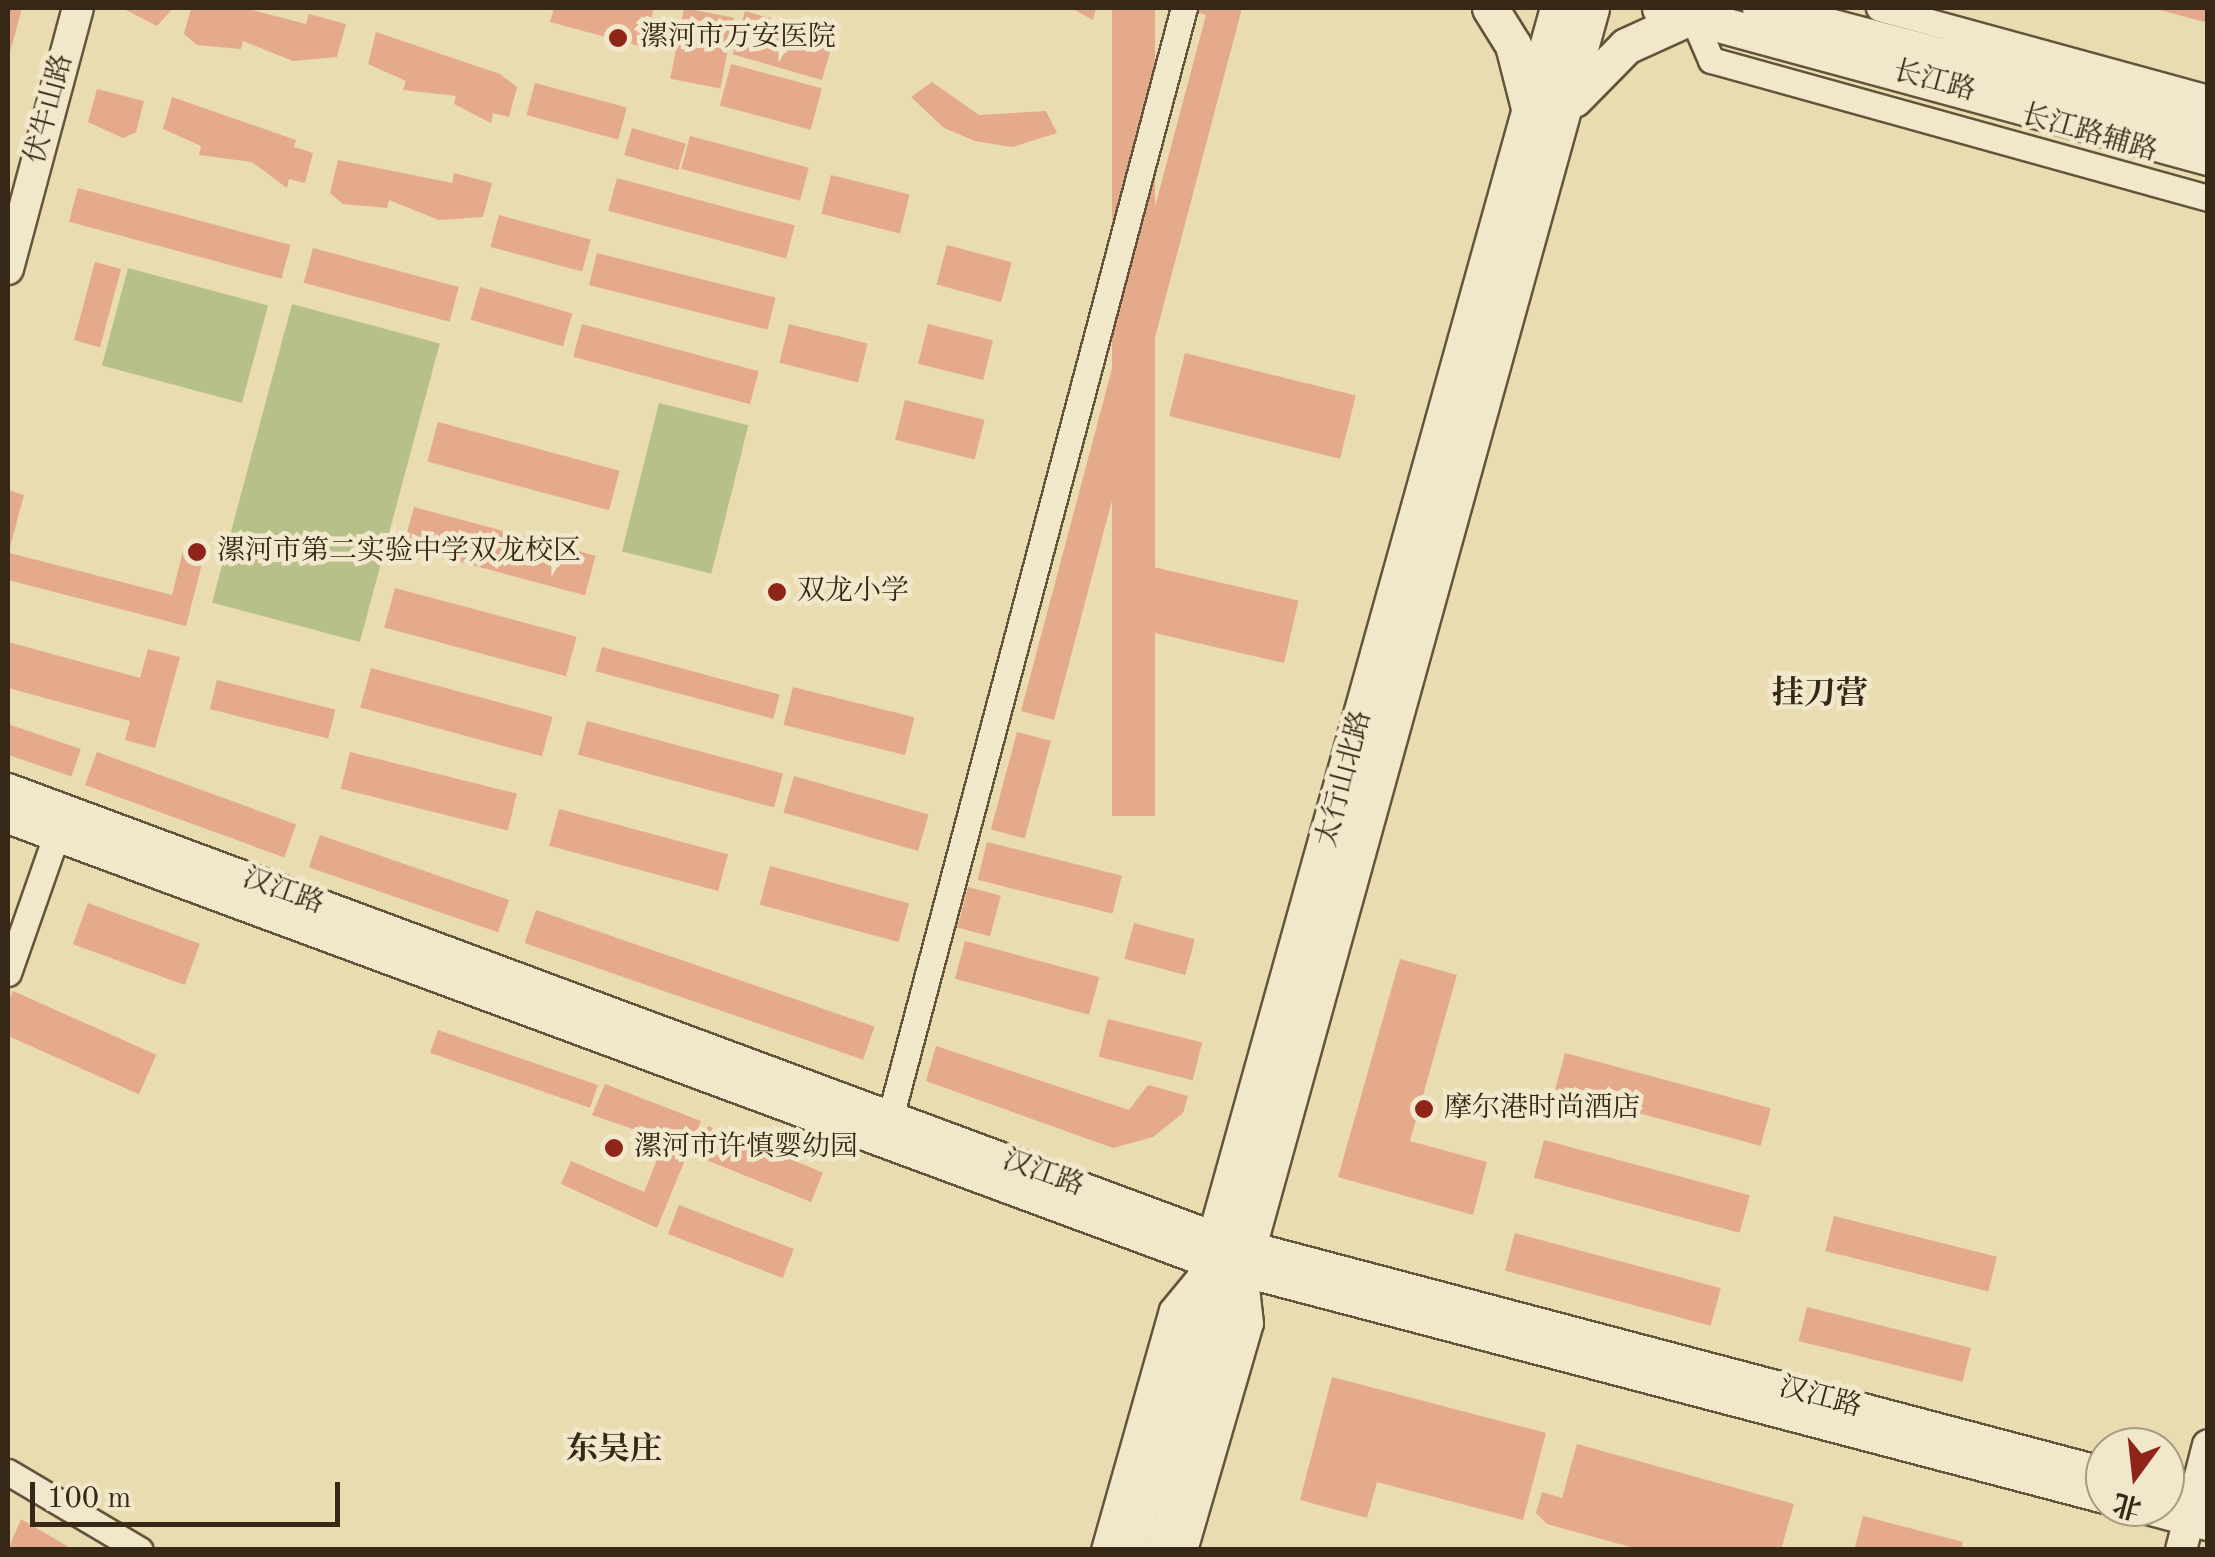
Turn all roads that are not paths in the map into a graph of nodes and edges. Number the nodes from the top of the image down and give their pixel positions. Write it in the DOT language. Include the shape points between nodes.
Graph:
graph roads {
  1 [pos="78,8"];
  2 [pos="1184,8"];
  3 [pos="1490,8"];
  4 [pos="1558,8"];
  5 [pos="1591,8"];
  6 [pos="1760,8"];
  7 [pos="1879,8"];
  8 [pos="1676,12"];
  9 [pos="2208,98"];
  10 [pos="1545,115"];
  11 [pos="2208,126"];
  12 [pos="2208,156"];
  13 [pos="2208,198"];
  14 [pos="8,269"];
  15 [pos="8,789"];
  16 [pos="8,818"];
  17 [pos="56,836"];
  18 [pos="8,973"];
  19 [pos="890,1118"];
  20 [pos="1231,1256"];
  21 [pos="2208,1445"];
  22 [pos="2085,1468"];
  23 [pos="8,1472"];
  24 [pos="2085,1492"];
  25 [pos="2191,1513"];
  26 [pos="140,1550"];
  27 [pos="1104,1550"];
  28 [pos="1128,1550"];
  29 [pos="1164,1550"];
  30 [pos="1184,1550"];
  1 -- 14 [label="street, 伏牛山路"];
  2 -- 19 [label="street"];
  3 -- 10 [label="main road"];
  4 -- 10 [label="main road, 太行山北路"];
  5 -- 10 [label="main road, 太行山北路"];
  6 -- 11 [label="main road, 长江路"];
  7 -- 9 [label="street"];
  8 -- 10 [label="main road"];
  8 -- 12 [label="main road, 长江路"];
  8 -- 13 [label="street, 长江路辅路" via="1711,60"];
  10 -- 20 [label="main road, 太行山北路"];
  15 -- 19 [label="street, 汉江路"];
  16 -- 17 [label="street, 汉江路"];
  17 -- 18 [label="street"];
  17 -- 20 [label="street, 汉江路"];
  19 -- 20 [label="street, 汉江路"];
  20 -- 22 [label="street, 汉江路"];
  20 -- 24 [label="street, 汉江路"];
  20 -- 27 [label="street" via="1172,1310"];
  20 -- 28 [label="main road, 太行山北路"];
  20 -- 29 [label="main road, 太行山北路"];
  20 -- 30 [label="street" via="1250,1323"];
  21 -- 25 [label="street"];
  23 -- 26 [label="street"];
}
